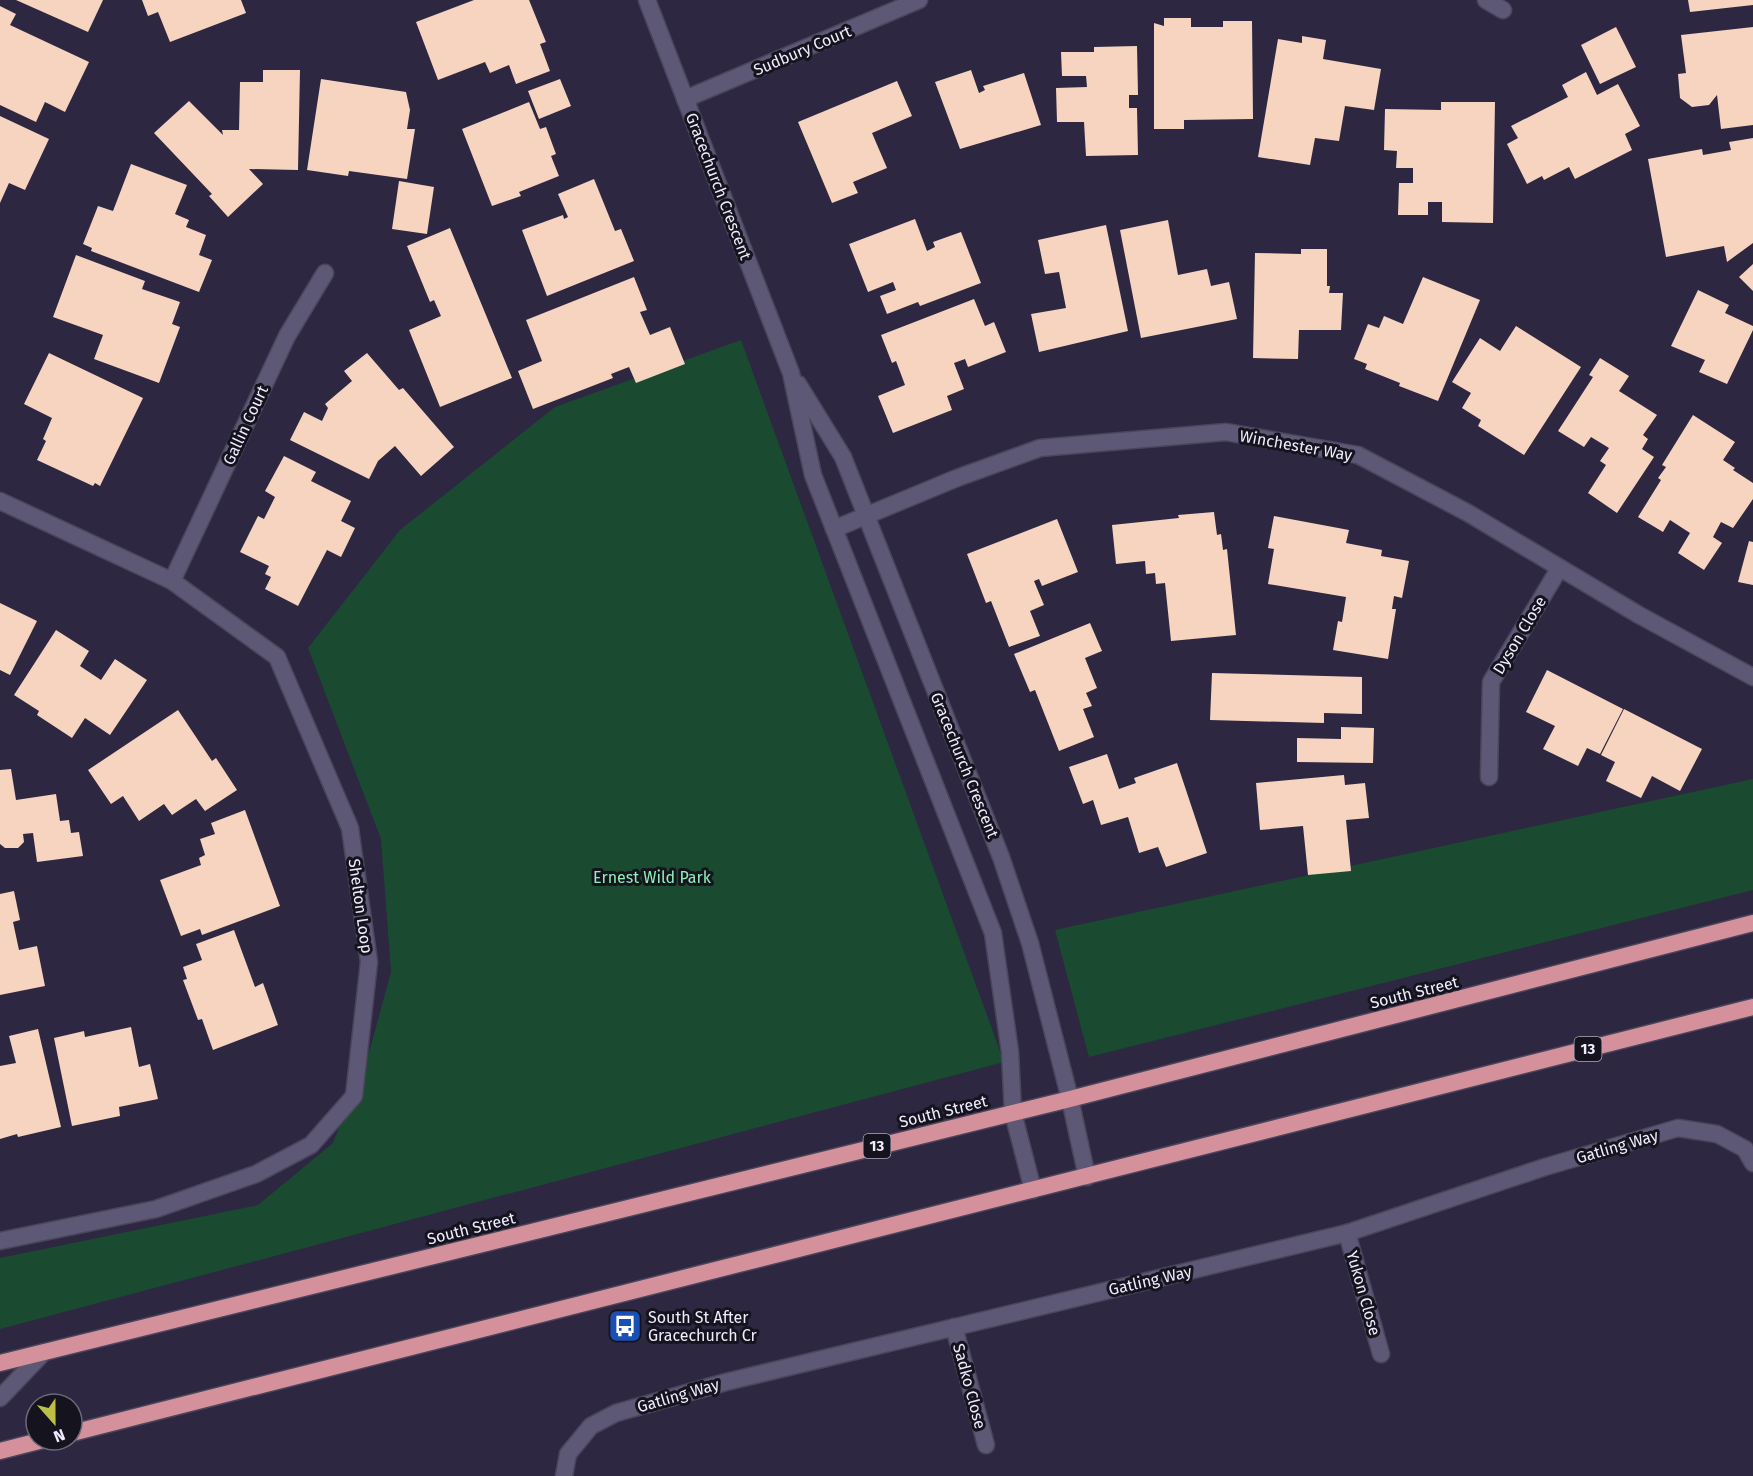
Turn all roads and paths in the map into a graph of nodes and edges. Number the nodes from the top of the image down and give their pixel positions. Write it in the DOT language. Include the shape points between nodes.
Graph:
graph roads {
  1 [pos="647,0"];
  2 [pos="919,0"];
  3 [pos="1486,0"];
  4 [pos="1503,10"];
  5 [pos="685,99"];
  6 [pos="325,273"];
  7 [pos="791,373"];
  8 [pos="0,501"];
  9 [pos="866,516"];
  10 [pos="834,530"];
  11 [pos="1559,569"];
  12 [pos="172,581"];
  13 [pos="1753,677"];
  14 [pos="1489,777"];
  15 [pos="1753,923"];
  16 [pos="1753,1007"];
  17 [pos="1070,1099"];
  18 [pos="1013,1113"];
  19 [pos="1753,1163"];
  20 [pos="1087,1177"];
  21 [pos="1033,1190"];
  22 [pos="1347,1233"];
  23 [pos="0,1241"];
  24 [pos="954,1327"];
  25 [pos="44,1352"];
  26 [pos="1382,1354"];
  27 [pos="0,1363"];
  28 [pos="0,1398"];
  29 [pos="84,1430"];
  30 [pos="24,1445"];
  31 [pos="986,1445"];
  32 [pos="0,1451"];
  33 [pos="564,1476"];
  1 -- 5 [label="street, Gracechurch Crescent"];
  2 -- 5 [label="street, Sudbury Court"];
  3 -- 4 [label="street"];
  5 -- 7 [label="street, Gracechurch Crescent"];
  6 -- 12 [label="street, Gallin Court" via="287,336"];
  7 -- 9 [label="street, Gracechurch Crescent" via="843,457"];
  7 -- 10 [label="street, Gracechurch Crescent" via="813,475"];
  8 -- 12 [label="street, Shelton Loop"];
  9 -- 10 [label="street, Winchester Way"];
  9 -- 11 [label="street, Winchester Way" via="1040,448 1226,432 1358,455 1468,513"];
  9 -- 17 [label="street, Gracechurch Crescent" via="1001,857 1030,943"];
  10 -- 18 [label="street, Gracechurch Crescent" via="993,933 1010,1052"];
  11 -- 13 [label="street, Winchester Way"];
  11 -- 14 [label="street, Dyson Close" via="1491,682"];
  12 -- 23 [label="street, Shelton Loop" via="277,657 350,828 369,962 354,1096 311,1145 256,1174 156,1209"];
  15 -- 17 [label="highway, South Street / 13"];
  16 -- 20 [label="highway, 13"];
  17 -- 18 [label="highway, South Street / 13"];
  17 -- 20 [label="street, Gracechurch Crescent"];
  18 -- 21 [label="street, Gracechurch Crescent"];
  18 -- 25 [label="highway, South Street / 13"];
  19 -- 22 [label="street, Gatling Way" via="1745,1149 1717,1134 1678,1128 1545,1167"];
  20 -- 21 [label="highway, 13"];
  21 -- 29 [label="highway, 13"];
  22 -- 24 [label="street, Gatling Way"];
  22 -- 26 [label="street, Yukon Close"];
  24 -- 31 [label="street, Sadko Close"];
  24 -- 33 [label="street, Gatling Way" via="616,1413 591,1426 568,1454"];
  25 -- 27 [label="highway, South Street / 13"];
  25 -- 28 [label="street"];
  30 -- 32 [label="highway"];
}
